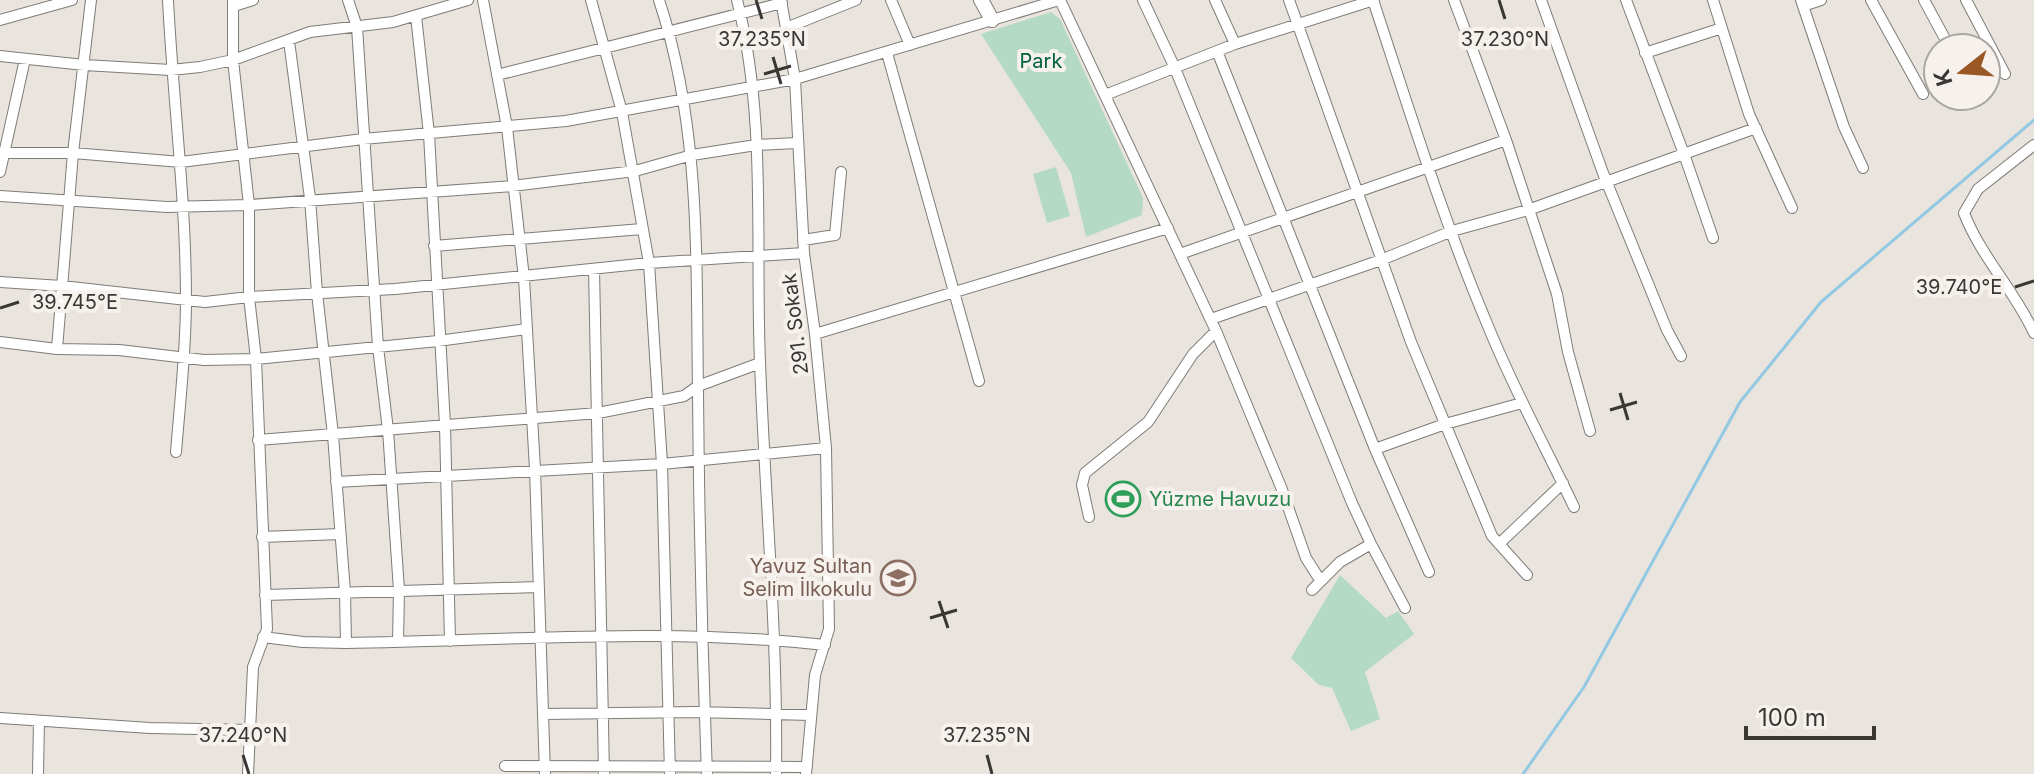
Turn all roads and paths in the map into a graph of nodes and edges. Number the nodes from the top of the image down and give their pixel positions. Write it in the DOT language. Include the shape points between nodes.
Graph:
graph roads {
  1 [pos="72,0"];
  2 [pos="91,0"];
  3 [pos="168,0"];
  4 [pos="253,0"];
  5 [pos="348,0"];
  6 [pos="468,0"];
  7 [pos="483,0"];
  8 [pos="591,0"];
  9 [pos="659,0"];
  10 [pos="737,0"];
  11 [pos="856,0"];
  12 [pos="891,0"];
  13 [pos="981,0"];
  14 [pos="1060,0"];
  15 [pos="1143,0"];
  16 [pos="1215,0"];
  17 [pos="1289,0"];
  18 [pos="1373,0"];
  19 [pos="1454,0"];
  20 [pos="1541,0"];
  21 [pos="1626,0"];
  22 [pos="1713,0"];
  23 [pos="1821,0"];
  24 [pos="1871,0"];
  25 [pos="1924,0"];
  26 [pos="1966,0"];
  27 [pos="781,2"];
  28 [pos="233,3"];
  29 [pos="1802,3"];
  30 [pos="740,13"];
  31 [pos="416,16"];
  32 [pos="0,20"];
  33 [pos="992,20"];
  34 [pos="1297,25"];
  35 [pos="357,27"];
  36 [pos="786,28"];
  37 [pos="1722,28"];
  38 [pos="669,30"];
  39 [pos="1941,32"];
  40 [pos="289,41"];
  41 [pos="1235,44"];
  42 [pos="910,45"];
  43 [pos="605,48"];
  44 [pos="1217,51"];
  45 [pos="887,53"];
  46 [pos="1645,53"];
  47 [pos="0,56"];
  48 [pos="25,59"];
  49 [pos="233,60"];
  50 [pos="84,65"];
  51 [pos="1174,66"];
  52 [pos="171,70"];
  53 [pos="2005,74"];
  54 [pos="497,75"];
  55 [pos="795,79"];
  56 [pos="754,88"];
  57 [pos="1922,92"];
  58 [pos="1105,95"];
  59 [pos="684,101"];
  60 [pos="622,112"];
  61 [pos="507,127"];
  62 [pos="1756,128"];
  63 [pos="429,134"];
  64 [pos="363,139"];
  65 [pos="1506,140"];
  66 [pos="797,143"];
  67 [pos="756,145"];
  68 [pos="2034,145"];
  69 [pos="303,147"];
  70 [pos="2,153"];
  71 [pos="73,153"];
  72 [pos="242,154"];
  73 [pos="1684,154"];
  74 [pos="692,155"];
  75 [pos="181,162"];
  76 [pos="1428,167"];
  77 [pos="1863,168"];
  78 [pos="635,171"];
  79 [pos="0,172"];
  80 [pos="841,172"];
  81 [pos="1606,180"];
  82 [pos="512,186"];
  83 [pos="432,191"];
  84 [pos="1356,193"];
  85 [pos="369,194"];
  86 [pos="0,196"];
  87 [pos="310,198"];
  88 [pos="68,201"];
  89 [pos="249,205"];
  90 [pos="183,208"];
  91 [pos="1792,208"];
  92 [pos="1528,210"];
  93 [pos="1283,217"];
  94 [pos="1168,228"];
  95 [pos="642,229"];
  96 [pos="1452,231"];
  97 [pos="1242,232"];
  98 [pos="519,238"];
  99 [pos="1713,238"];
  100 [pos="803,240"];
  101 [pos="434,246"];
  102 [pos="804,253"];
  103 [pos="1180,254"];
  104 [pos="758,256"];
  105 [pos="1381,260"];
  106 [pos="698,261"];
  107 [pos="649,263"];
  108 [pos="594,269"];
  109 [pos="524,278"];
  110 [pos="0,282"];
  111 [pos="435,285"];
  112 [pos="62,286"];
  113 [pos="1309,286"];
  114 [pos="374,290"];
  115 [pos="953,291"];
  116 [pos="317,293"];
  117 [pos="249,297"];
  118 [pos="1269,297"];
  119 [pos="186,301"];
  120 [pos="1211,319"];
  121 [pos="527,329"];
  122 [pos="1216,331"];
  123 [pos="2034,333"];
  124 [pos="815,334"];
  125 [pos="438,341"];
  126 [pos="0,342"];
  127 [pos="378,347"];
  128 [pos="57,349"];
  129 [pos="324,353"];
  130 [pos="1681,356"];
  131 [pos="184,358"];
  132 [pos="256,359"];
  133 [pos="760,363"];
  134 [pos="979,381"];
  135 [pos="698,386"];
  136 [pos="658,402"];
  137 [pos="1522,403"];
  138 [pos="598,413"];
  139 [pos="533,419"];
  140 [pos="1445,424"];
  141 [pos="445,425"];
  142 [pos="388,430"];
  143 [pos="1590,431"];
  144 [pos="333,435"];
  145 [pos="258,440"];
  146 [pos="826,448"];
  147 [pos="1375,449"];
  148 [pos="176,452"];
  149 [pos="766,452"];
  150 [pos="699,458"];
  151 [pos="662,464"];
  152 [pos="599,467"];
  153 [pos="535,469"];
  154 [pos="447,477"];
  155 [pos="391,480"];
  156 [pos="336,482"];
  157 [pos="1563,483"];
  158 [pos="1574,507"];
  159 [pos="1089,517"];
  160 [pos="340,534"];
  161 [pos="262,537"];
  162 [pos="1371,544"];
  163 [pos="1499,544"];
  164 [pos="1429,572"];
  165 [pos="1527,575"];
  166 [pos="1320,580"];
  167 [pos="538,587"];
  168 [pos="450,589"];
  169 [pos="399,590"];
  170 [pos="1312,590"];
  171 [pos="345,592"];
  172 [pos="265,595"];
  173 [pos="1405,608"];
  174 [pos="603,635"];
  175 [pos="665,635"];
  176 [pos="263,637"];
  177 [pos="541,637"];
  178 [pos="704,638"];
  179 [pos="773,639"];
  180 [pos="450,641"];
  181 [pos="398,642"];
  182 [pos="346,643"];
  183 [pos="825,645"];
  184 [pos="667,712"];
  185 [pos="705,712"];
  186 [pos="604,713"];
  187 [pos="543,714"];
  188 [pos="777,714"];
  189 [pos="811,715"];
  190 [pos="0,718"];
  191 [pos="39,721"];
  192 [pos="249,730"];
  193 [pos="505,766"];
  194 [pos="604,770"];
  195 [pos="776,770"];
  196 [pos="806,770"];
  197 [pos="545,771"];
  198 [pos="670,771"];
  199 [pos="707,771"];
  200 [pos="38,774"];
  201 [pos="248,774"];
  1 -- 32 [label="street"];
  2 -- 50 [label="street"];
  3 -- 52 [label="street"];
  4 -- 28 [label="street"];
  5 -- 35 [label="street"];
  6 -- 31 [label="street"];
  7 -- 54 [label="street"];
  8 -- 43 [label="street"];
  9 -- 38 [label="street"];
  10 -- 30 [label="street"];
  11 -- 36 [label="street"];
  12 -- 42 [label="street"];
  13 -- 33 [label="street"];
  14 -- 33 [label="street"];
  14 -- 58 [label="street"];
  15 -- 51 [label="street"];
  16 -- 41 [label="street"];
  17 -- 34 [label="street"];
  18 -- 34 [label="street"];
  18 -- 76 [label="street"];
  19 -- 65 [label="street"];
  20 -- 81 [label="street"];
  21 -- 46 [label="street"];
  22 -- 37 [label="street"];
  23 -- 29 [label="street"];
  24 -- 57 [label="street"];
  25 -- 39 [label="street"];
  26 -- 53 [label="street"];
  27 -- 30 [label="street"];
  27 -- 36 [label="street, 291. Sokak"];
  28 -- 49 [label="street"];
  29 -- 77 [label="street"];
  30 -- 38 [label="street"];
  30 -- 56 [label="street"];
  31 -- 35 [label="street"];
  31 -- 63 [label="street"];
  33 -- 42 [label="street"];
  34 -- 41 [label="street"];
  34 -- 84 [label="street"];
  35 -- 40 [label="street" via="310,32"];
  35 -- 64 [label="street"];
  36 -- 55 [label="street, 291. Sokak"];
  37 -- 46 [label="street"];
  37 -- 62 [label="street"];
  38 -- 43 [label="street"];
  38 -- 59 [label="street"];
  40 -- 49 [label="street"];
  40 -- 69 [label="street"];
  41 -- 44 [label="street"];
  42 -- 45 [label="street"];
  43 -- 54 [label="street"];
  43 -- 60 [label="street"];
  44 -- 51 [label="street"];
  44 -- 93 [label="street"];
  45 -- 55 [label="street"];
  45 -- 115 [label="street"];
  46 -- 73 [label="street"];
  47 -- 48 [label="street"];
  48 -- 50 [label="street"];
  48 -- 70 [label="street"];
  49 -- 52 [label="street"];
  49 -- 72 [label="street"];
  50 -- 52 [label="street"];
  50 -- 71 [label="street"];
  51 -- 58 [label="street"];
  51 -- 97 [label="street"];
  52 -- 75 [label="street"];
  54 -- 61 [label="street"];
  55 -- 56 [label="street"];
  55 -- 66 [label="street, 291. Sokak"];
  56 -- 59 [label="street"];
  56 -- 67 [label="street"];
  58 -- 94 [label="street"];
  59 -- 60 [label="street"];
  59 -- 74 [label="street"];
  60 -- 61 [label="street"];
  60 -- 78 [label="street"];
  61 -- 63 [label="street"];
  61 -- 82 [label="street"];
  62 -- 73 [label="street"];
  62 -- 91 [label="street"];
  63 -- 64 [label="street"];
  63 -- 83 [label="street"];
  64 -- 69 [label="street"];
  64 -- 85 [label="street"];
  65 -- 76 [label="street"];
  65 -- 92 [label="street"];
  66 -- 67 [label="street"];
  66 -- 100 [label="street, 291. Sokak"];
  67 -- 74 [label="street"];
  67 -- 104 [label="street"];
  68 -- 123 [label="street" via="1978,189 1964,213"];
  69 -- 72 [label="street"];
  69 -- 87 [label="street"];
  70 -- 71 [label="street"];
  70 -- 79 [label="street"];
  71 -- 75 [label="street"];
  71 -- 88 [label="street"];
  72 -- 75 [label="street"];
  72 -- 89 [label="street"];
  73 -- 81 [label="street"];
  73 -- 99 [label="street"];
  74 -- 78 [label="street"];
  74 -- 106 [label="street"];
  75 -- 90 [label="street"];
  76 -- 84 [label="street"];
  76 -- 96 [label="street"];
  78 -- 82 [label="street"];
  78 -- 95 [label="street"];
  80 -- 100 [label="street" via="835,235"];
  81 -- 92 [label="street"];
  81 -- 130 [label="street"];
  82 -- 83 [label="street"];
  82 -- 98 [label="street"];
  83 -- 85 [label="street"];
  83 -- 101 [label="street"];
  84 -- 93 [label="street"];
  84 -- 105 [label="street"];
  85 -- 87 [label="street"];
  85 -- 114 [label="street"];
  86 -- 88 [label="street"];
  87 -- 89 [label="street"];
  87 -- 116 [label="street"];
  88 -- 90 [label="street"];
  88 -- 112 [label="street"];
  89 -- 90 [label="street"];
  89 -- 117 [label="street"];
  90 -- 119 [label="street"];
  92 -- 96 [label="street"];
  92 -- 143 [label="street" via="1557,294"];
  93 -- 97 [label="street"];
  93 -- 113 [label="street"];
  94 -- 103 [label="street"];
  94 -- 115 [label="street"];
  95 -- 98 [label="street"];
  95 -- 107 [label="street"];
  96 -- 105 [label="street"];
  96 -- 137 [label="street"];
  97 -- 103 [label="street"];
  97 -- 118 [label="street"];
  98 -- 101 [label="street"];
  98 -- 109 [label="street"];
  100 -- 102 [label="street, 291. Sokak"];
  101 -- 111 [label="street"];
  102 -- 104 [label="street"];
  102 -- 124 [label="street, 291. Sokak"];
  103 -- 120 [label="street"];
  104 -- 106 [label="street"];
  104 -- 133 [label="street"];
  105 -- 113 [label="street"];
  105 -- 140 [label="street"];
  106 -- 107 [label="street"];
  106 -- 135 [label="street"];
  107 -- 108 [label="street"];
  107 -- 136 [label="street"];
  108 -- 109 [label="street"];
  108 -- 138 [label="street"];
  109 -- 111 [label="street"];
  109 -- 121 [label="street"];
  110 -- 112 [label="street"];
  111 -- 114 [label="street"];
  111 -- 125 [label="street"];
  112 -- 119 [label="street"];
  112 -- 128 [label="street"];
  113 -- 118 [label="street"];
  113 -- 147 [label="street"];
  114 -- 116 [label="street"];
  114 -- 127 [label="street"];
  115 -- 124 [label="street"];
  115 -- 134 [label="street"];
  116 -- 117 [label="street"];
  116 -- 129 [label="street"];
  117 -- 119 [label="street"];
  117 -- 132 [label="street"];
  118 -- 120 [label="street"];
  118 -- 162 [label="street"];
  119 -- 131 [label="street"];
  120 -- 122 [label="street"];
  121 -- 125 [label="street"];
  121 -- 139 [label="street"];
  122 -- 159 [label="street" via="1193,354 1148,422 1085,473 1082,485"];
  122 -- 166 [label="street" via="1306,558"];
  124 -- 146 [label="street, 291. Sokak"];
  125 -- 127 [label="street"];
  125 -- 141 [label="street"];
  126 -- 128 [label="street"];
  127 -- 129 [label="street"];
  127 -- 142 [label="street"];
  128 -- 131 [label="street"];
  129 -- 132 [label="street"];
  129 -- 144 [label="street"];
  131 -- 132 [label="street"];
  131 -- 148 [label="street"];
  132 -- 145 [label="street"];
  133 -- 135 [label="street"];
  133 -- 149 [label="street"];
  135 -- 136 [label="street" via="684,396"];
  135 -- 150 [label="street"];
  136 -- 138 [label="street"];
  136 -- 151 [label="street"];
  137 -- 140 [label="street"];
  137 -- 157 [label="street"];
  138 -- 139 [label="street"];
  138 -- 152 [label="street"];
  139 -- 141 [label="street"];
  139 -- 153 [label="street"];
  140 -- 147 [label="street"];
  140 -- 163 [label="street"];
  141 -- 142 [label="street"];
  141 -- 154 [label="street"];
  142 -- 144 [label="street"];
  142 -- 155 [label="street"];
  144 -- 145 [label="street"];
  144 -- 156 [label="street"];
  145 -- 161 [label="street"];
  146 -- 149 [label="street"];
  146 -- 183 [label="street, 291. Sokak"];
  147 -- 164 [label="street"];
  149 -- 150 [label="street"];
  149 -- 179 [label="street"];
  150 -- 151 [label="street"];
  150 -- 178 [label="street"];
  151 -- 152 [label="street"];
  151 -- 175 [label="street"];
  152 -- 153 [label="street"];
  152 -- 174 [label="street"];
  153 -- 154 [label="street"];
  153 -- 167 [label="street"];
  154 -- 155 [label="street"];
  154 -- 168 [label="street"];
  155 -- 156 [label="street"];
  155 -- 169 [label="street"];
  156 -- 160 [label="street"];
  157 -- 158 [label="street"];
  157 -- 163 [label="street"];
  160 -- 161 [label="street"];
  160 -- 171 [label="street"];
  161 -- 172 [label="street"];
  162 -- 166 [label="street"];
  162 -- 173 [label="street"];
  163 -- 165 [label="street"];
  166 -- 170 [label="street"];
  167 -- 168 [label="street"];
  167 -- 177 [label="street"];
  168 -- 169 [label="street"];
  168 -- 180 [label="street"];
  169 -- 171 [label="street"];
  169 -- 181 [label="street"];
  171 -- 172 [label="street"];
  171 -- 182 [label="street"];
  172 -- 176 [label="street"];
  174 -- 175 [label="street"];
  174 -- 177 [label="street"];
  174 -- 186 [label="street"];
  175 -- 178 [label="street"];
  175 -- 184 [label="street"];
  176 -- 182 [label="street"];
  176 -- 192 [label="street" via="253,667"];
  177 -- 180 [label="street"];
  177 -- 187 [label="street"];
  178 -- 179 [label="street"];
  178 -- 185 [label="street"];
  179 -- 183 [label="street"];
  179 -- 188 [label="street"];
  180 -- 181 [label="street"];
  181 -- 182 [label="street"];
  183 -- 189 [label="street, 291. Sokak"];
  184 -- 185 [label="street"];
  184 -- 186 [label="street"];
  184 -- 198 [label="street"];
  185 -- 188 [label="street"];
  185 -- 199 [label="street"];
  186 -- 187 [label="street"];
  186 -- 194 [label="street"];
  187 -- 197 [label="street"];
  188 -- 189 [label="street"];
  188 -- 195 [label="street"];
  189 -- 196 [label="street, 291. Sokak"];
  190 -- 191 [label="street"];
  191 -- 192 [label="street"];
  191 -- 200 [label="street"];
  192 -- 201 [label="street"];
  193 -- 197 [label="street"];
  194 -- 197 [label="street"];
  194 -- 198 [label="street"];
  195 -- 196 [label="street"];
  195 -- 199 [label="street"];
  198 -- 199 [label="street"];
}
